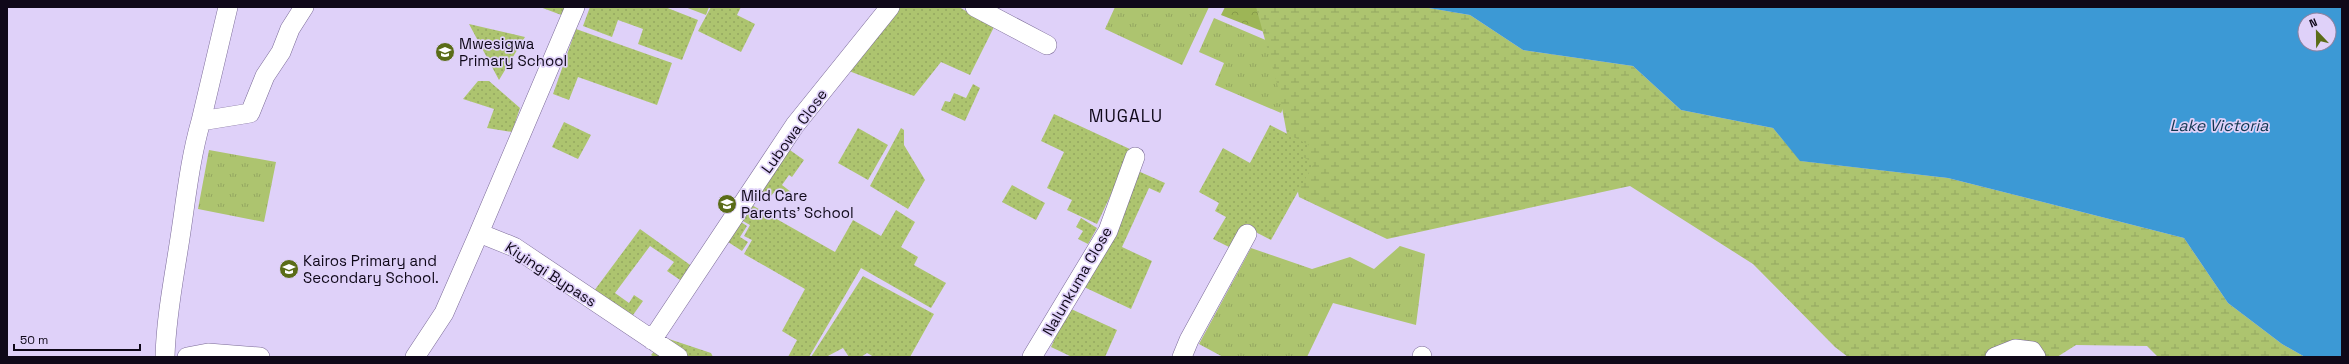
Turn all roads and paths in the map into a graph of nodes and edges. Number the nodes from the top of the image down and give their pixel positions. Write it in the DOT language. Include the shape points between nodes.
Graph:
graph roads {
  1 [pos="228,7"];
  2 [pos="304,7"];
  3 [pos="575,7"];
  4 [pos="890,7"];
  5 [pos="975,7"];
  6 [pos="1047,45"];
  7 [pos="201,121"];
  8 [pos="1135,157"];
  9 [pos="479,233"];
  10 [pos="1246,234"];
  11 [pos="652,340"];
  12 [pos="166,357"];
  13 [pos="186,357"];
  14 [pos="260,357"];
  15 [pos="415,357"];
  16 [pos="678,357"];
  17 [pos="1032,357"];
  18 [pos="1182,357"];
  19 [pos="1995,357"];
  20 [pos="2036,357"];
  1 -- 7 [label="street"];
  2 -- 7 [label="street" via="290,29 281,52 265,76 250,113"];
  3 -- 9 [label="street"];
  4 -- 11 [label="street, Lubowa Close" via="795,125"];
  5 -- 6 [label="street"];
  7 -- 12 [label="street" via="193,151 177,255 168,317"];
  8 -- 17 [label="street, Nalunkuma Close" via="1108,231"];
  9 -- 11 [label="street, Kiyingi Bypass" via="514,247"];
  9 -- 15 [label="street" via="444,313"];
  10 -- 18 [label="street" via="1188,340"];
  11 -- 16 [label="street, Kiyingi Bypass"];
  13 -- 14 [label="street" via="208,353"];
  19 -- 20 [label="street" via="2014,349 2032,351"];
}
